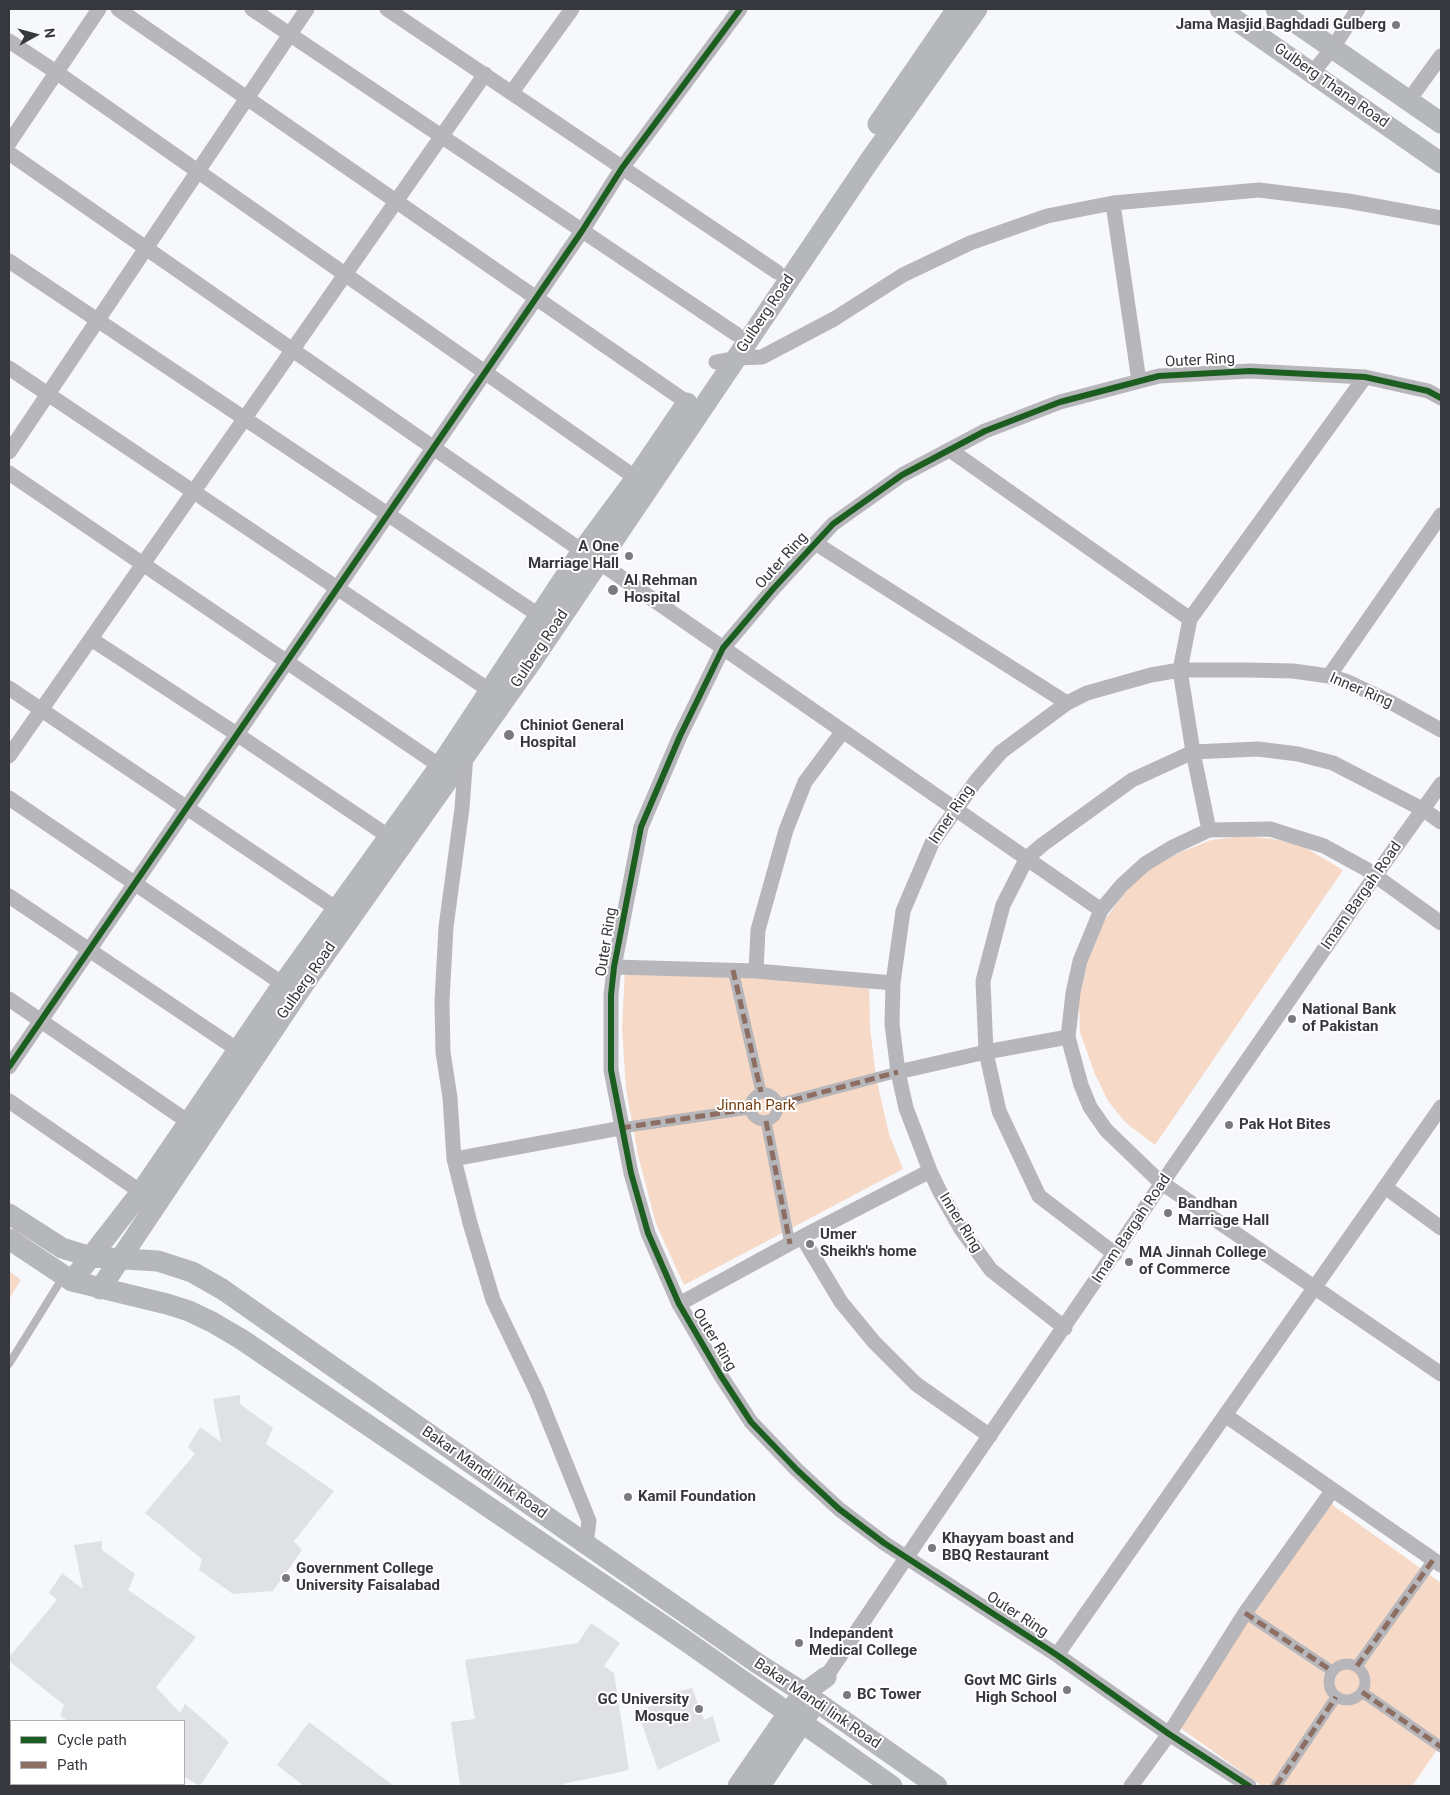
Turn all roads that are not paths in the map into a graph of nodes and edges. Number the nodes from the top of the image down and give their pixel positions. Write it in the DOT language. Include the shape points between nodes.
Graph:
graph roads {
  1 [pos="99,9"];
  2 [pos="118,9"];
  3 [pos="252,9"];
  4 [pos="307,9"];
  5 [pos="387,9"];
  6 [pos="572,9"];
  7 [pos="740,9"];
  8 [pos="957,9"];
  9 [pos="977,9"];
  10 [pos="1220,9"];
  11 [pos="1276,9"];
  12 [pos="1358,9"];
  13 [pos="290,34"];
  14 [pos="9,41"];
  15 [pos="1332,49"];
  16 [pos="1441,56"];
  17 [pos="56,72"];
  18 [pos="1312,73"];
  19 [pos="485,74"];
  20 [pos="512,92"];
  21 [pos="247,98"];
  22 [pos="1409,100"];
  23 [pos="1441,123"];
  24 [pos="442,136"];
  25 [pos="9,143"];
  26 [pos="9,153"];
  27 [pos="1441,163"];
  28 [pos="622,168"];
  29 [pos="198,171"];
  30 [pos="396,201"];
  31 [pos="1113,204"];
  32 [pos="1441,218"];
  33 [pos="582,231"];
  34 [pos="146,248"];
  35 [pos="9,261"];
  36 [pos="777,272"];
  37 [pos="345,274"];
  38 [pos="536,298"];
  39 [pos="97,321"];
  40 [pos="736,334"];
  41 [pos="292,350"];
  42 [pos="726,360"];
  43 [pos="9,368"];
  44 [pos="486,372"];
  45 [pos="1365,378"];
  46 [pos="1139,381"];
  47 [pos="48,394"];
  48 [pos="1441,398"];
  49 [pos="688,403"];
  50 [pos="244,419"];
  51 [pos="434,448"];
  52 [pos="950,450"];
  53 [pos="9,452"];
  54 [pos="9,473"];
  55 [pos="636,478"];
  56 [pos="193,492"];
  57 [pos="388,515"];
  58 [pos="1441,515"];
  59 [pos="815,543"];
  60 [pos="590,556"];
  61 [pos="143,564"];
  62 [pos="338,589"];
  63 [pos="540,616"];
  64 [pos="1190,619"];
  65 [pos="91,639"];
  66 [pos="723,648"];
  67 [pos="287,661"];
  68 [pos="1180,670"];
  69 [pos="1329,676"];
  70 [pos="9,688"];
  71 [pos="489,690"];
  72 [pos="1067,703"];
  73 [pos="41,710"];
  74 [pos="467,725"];
  75 [pos="1441,730"];
  76 [pos="843,731"];
  77 [pos="238,735"];
  78 [pos="1193,752"];
  79 [pos="466,753"];
  80 [pos="9,756"];
  81 [pos="440,766"];
  82 [pos="1441,784"];
  83 [pos="9,798"];
  84 [pos="187,808"];
  85 [pos="956,809"];
  86 [pos="1424,810"];
  87 [pos="1441,822"];
  88 [pos="1209,830"];
  89 [pos="388,836"];
  90 [pos="1027,858"];
  91 [pos="1375,876"];
  92 [pos="135,884"];
  93 [pos="9,896"];
  94 [pos="337,909"];
  95 [pos="1101,910"];
  96 [pos="1441,923"];
  97 [pos="89,950"];
  98 [pos="614,967"];
  99 [pos="733,970"];
  100 [pos="756,971"];
  101 [pos="893,983"];
  102 [pos="283,984"];
  103 [pos="9,999"];
  104 [pos="41,1021"];
  105 [pos="1068,1037"];
  106 [pos="238,1050"];
  107 [pos="986,1052"];
  108 [pos="9,1067"];
  109 [pos="898,1072"];
  110 [pos="761,1092"];
  111 [pos="9,1101"];
  112 [pos="778,1104"];
  113 [pos="1441,1106"];
  114 [pos="749,1109"];
  115 [pos="766,1121"];
  116 [pos="190,1123"];
  117 [pos="621,1128"];
  118 [pos="454,1159"];
  119 [pos="930,1172"];
  120 [pos="1162,1183"];
  121 [pos="1385,1187"];
  122 [pos="140,1192"];
  123 [pos="9,1214"];
  124 [pos="1441,1228"];
  125 [pos="9,1239"];
  126 [pos="796,1240"];
  127 [pos="1115,1254"];
  128 [pos="91,1257"];
  129 [pos="119,1260"];
  130 [pos="68,1278"];
  131 [pos="1314,1288"];
  132 [pos="100,1289"];
  133 [pos="678,1304"];
  134 [pos="1065,1328"];
  135 [pos="9,1364"];
  136 [pos="1441,1374"];
  137 [pos="1225,1415"];
  138 [pos="990,1436"];
  139 [pos="1332,1491"];
  140 [pos="586,1544"];
  141 [pos="906,1558"];
  142 [pos="1437,1562"];
  143 [pos="1245,1613"];
  144 [pos="1057,1656"];
  145 [pos="1357,1666"];
  146 [pos="1332,1671"];
  147 [pos="826,1677"];
  148 [pos="1362,1692"];
  149 [pos="810,1697"];
  150 [pos="1336,1697"];
  151 [pos="796,1718"];
  152 [pos="1170,1734"];
  153 [pos="1441,1747"];
  154 [pos="738,1786"];
  155 [pos="760,1786"];
  156 [pos="892,1786"];
  157 [pos="938,1786"];
  158 [pos="1131,1786"];
  159 [pos="1249,1786"];
  160 [pos="1276,1786"];
  1 -- 17 [label="street"];
  2 -- 21 [label="street"];
  3 -- 13 [label="street"];
  4 -- 13 [label="street"];
  5 -- 19 [label="street"];
  6 -- 20 [label="street"];
  7 -- 28 [label="street"];
  8 -- 36 [label="main road, Gulberg Road"];
  9 -- 42 [label="main road, Gulberg Road"];
  10 -- 18 [label="main road, Gulberg Thana Road"];
  11 -- 15 [label="main road, Gulberg Thana Road"];
  12 -- 15 [label="street"];
  13 -- 21 [label="street"];
  13 -- 24 [label="street"];
  14 -- 17 [label="street"];
  15 -- 18 [label="street"];
  15 -- 22 [label="main road, Gulberg Thana Road"];
  16 -- 22 [label="street"];
  17 -- 25 [label="street"];
  17 -- 29 [label="street"];
  18 -- 27 [label="main road, Gulberg Thana Road"];
  19 -- 20 [label="street"];
  19 -- 24 [label="street"];
  20 -- 28 [label="street"];
  21 -- 29 [label="street"];
  21 -- 30 [label="street"];
  22 -- 23 [label="main road, Gulberg Thana Road"];
  24 -- 30 [label="street"];
  24 -- 33 [label="street"];
  26 -- 34 [label="street"];
  28 -- 33 [label="street"];
  28 -- 36 [label="street"];
  29 -- 34 [label="street"];
  29 -- 37 [label="street"];
  30 -- 37 [label="street"];
  30 -- 38 [label="street"];
  31 -- 32 [label="street" via="1259,190 1348,201"];
  31 -- 42 [label="street" via="1047,216 970,243 903,275 788,345 762,357"];
  31 -- 46 [label="street"];
  33 -- 38 [label="street"];
  33 -- 40 [label="street"];
  34 -- 39 [label="street"];
  34 -- 41 [label="street"];
  35 -- 39 [label="street"];
  36 -- 40 [label="main road, Gulberg Road"];
  37 -- 41 [label="street"];
  37 -- 44 [label="street"];
  38 -- 44 [label="street"];
  38 -- 49 [label="street"];
  39 -- 47 [label="street"];
  39 -- 50 [label="street"];
  40 -- 42 [label="main road, Gulberg Road"];
  41 -- 50 [label="street"];
  41 -- 51 [label="street"];
  42 -- 49 [label="main road, Gulberg Road"];
  42 -- 60 [label="main road, Gulberg Road"];
  43 -- 47 [label="street"];
  44 -- 51 [label="street"];
  44 -- 55 [label="street"];
  45 -- 46 [label="street, Outer Ring" via="1250,371 1159,376"];
  45 -- 48 [label="street, Outer Ring" via="1428,391"];
  45 -- 64 [label="street"];
  46 -- 52 [label="street, Outer Ring" via="1060,402 985,431"];
  47 -- 53 [label="street"];
  47 -- 56 [label="street"];
  49 -- 55 [label="main road, Gulberg Road"];
  50 -- 56 [label="street"];
  50 -- 57 [label="street"];
  51 -- 57 [label="street"];
  51 -- 60 [label="street"];
  52 -- 59 [label="street, Outer Ring" via="902,475 833,524"];
  52 -- 64 [label="street"];
  54 -- 61 [label="street"];
  55 -- 60 [label="main road, Gulberg Road"];
  56 -- 61 [label="street"];
  56 -- 62 [label="street"];
  57 -- 62 [label="street"];
  57 -- 63 [label="street"];
  58 -- 69 [label="street"];
  59 -- 66 [label="street, Outer Ring"];
  59 -- 72 [label="street"];
  60 -- 63 [label="main road, Gulberg Road"];
  60 -- 66 [label="street"];
  60 -- 79 [label="main road, Gulberg Road" via="532,661"];
  61 -- 65 [label="street"];
  61 -- 67 [label="street"];
  62 -- 67 [label="street"];
  62 -- 71 [label="street"];
  63 -- 71 [label="main road, Gulberg Road"];
  64 -- 68 [label="street"];
  65 -- 73 [label="street"];
  65 -- 77 [label="street"];
  66 -- 76 [label="street"];
  66 -- 98 [label="street, Outer Ring" via="641,827"];
  67 -- 77 [label="street"];
  67 -- 81 [label="street"];
  68 -- 69 [label="street, Inner Ring" via="1294,671"];
  68 -- 72 [label="street, Inner Ring" via="1087,693"];
  68 -- 78 [label="street"];
  69 -- 75 [label="street, Inner Ring" via="1392,703"];
  70 -- 73 [label="street"];
  71 -- 74 [label="main road, Gulberg Road"];
  72 -- 85 [label="street, Inner Ring" via="1001,752"];
  73 -- 80 [label="street"];
  73 -- 84 [label="street"];
  74 -- 79 [label="street"];
  74 -- 81 [label="main road, Gulberg Road"];
  76 -- 85 [label="street"];
  76 -- 100 [label="street" via="805,782 786,830 758,930"];
  77 -- 84 [label="street"];
  77 -- 89 [label="street"];
  78 -- 86 [label="street" via="1258,750 1298,754 1333,763"];
  78 -- 88 [label="street"];
  78 -- 90 [label="street" via="1132,780"];
  79 -- 118 [label="street" via="446,927 442,1001 443,1052"];
  79 -- 129 [label="main road, Gulberg Road" via="304,984"];
  81 -- 89 [label="main road, Gulberg Road"];
  82 -- 86 [label="street, Imam Bargah Road"];
  83 -- 92 [label="street"];
  84 -- 92 [label="street"];
  84 -- 94 [label="street"];
  85 -- 90 [label="street"];
  85 -- 101 [label="street, Inner Ring" via="932,843 904,911"];
  86 -- 87 [label="street"];
  86 -- 91 [label="street, Imam Bargah Road"];
  88 -- 91 [label="street" via="1270,830 1291,835 1324,846"];
  88 -- 95 [label="street" via="1145,864"];
  89 -- 94 [label="main road, Gulberg Road"];
  90 -- 95 [label="street"];
  90 -- 107 [label="street" via="1003,905 983,981"];
  91 -- 96 [label="street"];
  91 -- 120 [label="street, Imam Bargah Road"];
  92 -- 97 [label="street"];
  92 -- 102 [label="street"];
  93 -- 97 [label="street"];
  94 -- 102 [label="main road, Gulberg Road"];
  95 -- 105 [label="street" via="1080,961"];
  97 -- 104 [label="street"];
  97 -- 106 [label="street"];
  98 -- 99 [label="street"];
  98 -- 117 [label="street, Outer Ring" via="611,1070"];
  99 -- 100 [label="street"];
  99 -- 110 [label="street"];
  100 -- 101 [label="street"];
  101 -- 109 [label="street, Inner Ring" via="892,1024"];
  102 -- 106 [label="main road, Gulberg Road"];
  103 -- 104 [label="street"];
  104 -- 108 [label="street"];
  104 -- 116 [label="street"];
  105 -- 107 [label="street"];
  105 -- 120 [label="street" via="1090,1107 1106,1130"];
  106 -- 116 [label="main road, Gulberg Road"];
  107 -- 109 [label="street"];
  107 -- 127 [label="street" via="999,1111 1039,1196"];
  109 -- 112 [label="street"];
  109 -- 119 [label="street, Inner Ring" via="906,1108"];
  110 -- 112 [label="street" via="774,1096"];
  110 -- 114 [label="street" via="751,1100"];
  111 -- 122 [label="street"];
  112 -- 115 [label="street" via="774,1117"];
  113 -- 121 [label="street"];
  114 -- 115 [label="street" via="754,1117"];
  114 -- 117 [label="street"];
  115 -- 126 [label="street"];
  116 -- 122 [label="main road, Gulberg Road"];
  117 -- 118 [label="street"];
  117 -- 133 [label="street, Outer Ring" via="648,1233"];
  118 -- 140 [label="street" via="493,1300 537,1392 589,1522"];
  119 -- 126 [label="street"];
  119 -- 134 [label="street, Inner Ring" via="961,1229 991,1270"];
  120 -- 127 [label="street, Imam Bargah Road"];
  120 -- 131 [label="street"];
  121 -- 124 [label="street"];
  121 -- 131 [label="street"];
  122 -- 128 [label="main road, Gulberg Road"];
  123 -- 128 [label="main road, Bakar Mandi link Road" via="62,1248"];
  125 -- 130 [label="main road, Bakar Mandi link Road"];
  126 -- 133 [label="street"];
  126 -- 138 [label="street" via="874,1342 916,1384"];
  127 -- 134 [label="street, Imam Bargah Road"];
  128 -- 129 [label="main road, Bakar Mandi link Road"];
  128 -- 130 [label="main road, Gulberg Road"];
  129 -- 132 [label="main road, Gulberg Road"];
  129 -- 140 [label="main road, Bakar Mandi link Road" via="158,1261 192,1272 222,1289"];
  130 -- 132 [label="main road, Bakar Mandi link Road"];
  130 -- 135 [label="lane"];
  131 -- 136 [label="street"];
  131 -- 137 [label="street"];
  132 -- 151 [label="main road, Bakar Mandi link Road" via="189,1311 241,1338"];
  133 -- 141 [label="street, Outer Ring" via="752,1422 839,1509"];
  134 -- 138 [label="street, Imam Bargah Road"];
  137 -- 139 [label="street"];
  137 -- 144 [label="street"];
  138 -- 141 [label="street, Imam Bargah Road"];
  139 -- 142 [label="street"];
  139 -- 143 [label="street"];
  140 -- 149 [label="main road, Bakar Mandi link Road"];
  141 -- 144 [label="street, Outer Ring"];
  141 -- 147 [label="street, Imam Bargah Road"];
  142 -- 145 [label="street"];
  143 -- 146 [label="street"];
  143 -- 152 [label="street"];
  144 -- 152 [label="street, Outer Ring"];
  145 -- 146 [label="street" via="1344,1664"];
  145 -- 148 [label="street" via="1365,1678"];
  146 -- 150 [label="street" via="1329,1685"];
  147 -- 149 [label="main road, Imam Bargah Road"];
  148 -- 150 [label="street" via="1350,1700"];
  148 -- 153 [label="street"];
  149 -- 151 [label="main road, Imam Bargah Road"];
  149 -- 157 [label="main road, Bakar Mandi link Road"];
  150 -- 160 [label="street"];
  151 -- 154 [label="main road, Imam Bargah Road"];
  151 -- 155 [label="main road, Imam Bargah Road"];
  151 -- 156 [label="main road, Bakar Mandi link Road"];
  152 -- 158 [label="street"];
  152 -- 159 [label="street, Outer Ring"];
}
